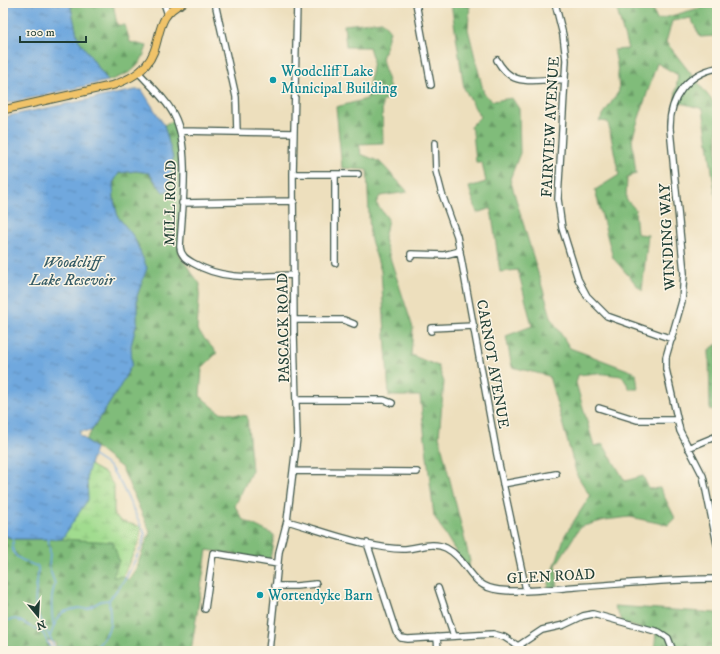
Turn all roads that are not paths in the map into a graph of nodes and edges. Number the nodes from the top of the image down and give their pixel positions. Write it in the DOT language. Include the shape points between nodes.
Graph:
graph roads {
  1 [pos="164,3"];
  2 [pos="183,3"];
  3 [pos="215,3"];
  4 [pos="297,3"];
  5 [pos="416,3"];
  6 [pos="555,3"];
  7 [pos="167,12"];
  8 [pos="497,60"];
  9 [pos="717,68"];
  10 [pos="139,73"];
  11 [pos="565,80"];
  12 [pos="431,85"];
  13 [pos="3,110"];
  14 [pos="180,132"];
  15 [pos="237,132"];
  16 [pos="294,133"];
  17 [pos="435,143"];
  18 [pos="293,174"];
  19 [pos="335,174"];
  20 [pos="358,174"];
  21 [pos="294,201"];
  22 [pos="182,203"];
  23 [pos="460,251"];
  24 [pos="411,256"];
  25 [pos="335,263"];
  26 [pos="294,275"];
  27 [pos="295,320"];
  28 [pos="354,324"];
  29 [pos="474,326"];
  30 [pos="431,331"];
  31 [pos="672,339"];
  32 [pos="296,400"];
  33 [pos="392,403"];
  34 [pos="599,408"];
  35 [pos="677,420"];
  36 [pos="717,436"];
  37 [pos="688,448"];
  38 [pos="294,471"];
  39 [pos="417,472"];
  40 [pos="556,474"];
  41 [pos="503,484"];
  42 [pos="287,521"];
  43 [pos="367,543"];
  44 [pos="717,544"];
  45 [pos="278,564"];
  46 [pos="717,579"];
  47 [pos="316,584"];
  48 [pos="275,586"];
  49 [pos="438,588"];
  50 [pos="526,590"];
  51 [pos="205,609"];
  52 [pos="454,636"];
  53 [pos="437,637"];
  54 [pos="518,646"];
  55 [pos="269,651"];
  56 [pos="438,651"];
  57 [pos="525,651"];
  58 [pos="673,651"];
  1 -- 7 [label="street"];
  2 -- 7 [label="main road"];
  3 -- 15 [label="street" via="236,97"];
  4 -- 16 [label="street, PASCACK ROAD"];
  5 -- 12 [label="street"];
  6 -- 11 [label="street, FAIRVIEW AVENUE" via="565,47"];
  7 -- 10 [label="main road" via="151,58"];
  8 -- 11 [label="street" via="507,73 516,79 528,82"];
  9 -- 31 [label="street, WINDING WAY" via="702,72 689,80 679,93 671,113 670,128 684,273 682,301"];
  10 -- 13 [label="main road" via="114,85"];
  10 -- 14 [label="street, MILL ROAD" via="168,105"];
  11 -- 31 [label="street, FAIRVIEW AVENUE" via="558,199 562,228 578,279 590,299 607,316"];
  14 -- 15 [label="street"];
  14 -- 22 [label="street, MILL ROAD" via="183,151"];
  15 -- 16 [label="street"];
  16 -- 18 [label="street, PASCACK ROAD"];
  17 -- 23 [label="street, CARNOT AVENUE" via="438,183 454,223"];
  18 -- 19 [label="street"];
  18 -- 21 [label="street, PASCACK ROAD"];
  19 -- 20 [label="street"];
  19 -- 25 [label="street"];
  21 -- 22 [label="street"];
  21 -- 26 [label="street, PASCACK ROAD"];
  22 -- 26 [label="street, MILL ROAD" via="180,247 185,258 211,272 230,277"];
  23 -- 24 [label="street" via="444,255"];
  23 -- 29 [label="street, CARNOT AVENUE"];
  26 -- 27 [label="street, PASCACK ROAD"];
  27 -- 28 [label="street" via="344,320"];
  27 -- 32 [label="street, PASCACK ROAD"];
  29 -- 30 [label="street" via="431,328"];
  29 -- 41 [label="street, CARNOT AVENUE"];
  31 -- 35 [label="street, WINDING WAY" via="666,357 666,370"];
  32 -- 33 [label="street" via="384,400"];
  32 -- 38 [label="street, PASCACK ROAD" via="297,438"];
  34 -- 35 [label="street" via="637,420"];
  35 -- 37 [label="street, WINDING WAY"];
  36 -- 37 [label="street"];
  37 -- 44 [label="street, WINDING WAY" via="703,476"];
  38 -- 39 [label="street"];
  38 -- 42 [label="street, PASCACK ROAD"];
  40 -- 41 [label="street"];
  41 -- 50 [label="street, CARNOT AVENUE"];
  42 -- 43 [label="street, GLEN ROAD"];
  42 -- 45 [label="street, PASCACK ROAD"];
  43 -- 50 [label="street, GLEN ROAD" via="393,549 440,546 450,550 471,576 487,587 501,591"];
  43 -- 53 [label="street" via="398,635 408,639"];
  45 -- 48 [label="street, PASCACK ROAD"];
  45 -- 51 [label="street" via="213,553"];
  46 -- 50 [label="street, GLEN ROAD"];
  47 -- 48 [label="street"];
  48 -- 55 [label="street, PASCACK ROAD"];
  49 -- 52 [label="street"];
  52 -- 53 [label="street"];
  52 -- 54 [label="street" via="493,634 504,637"];
  53 -- 56 [label="street"];
  54 -- 57 [label="street"];
  54 -- 58 [label="street" via="542,630 593,614 659,632 668,638"];
}
